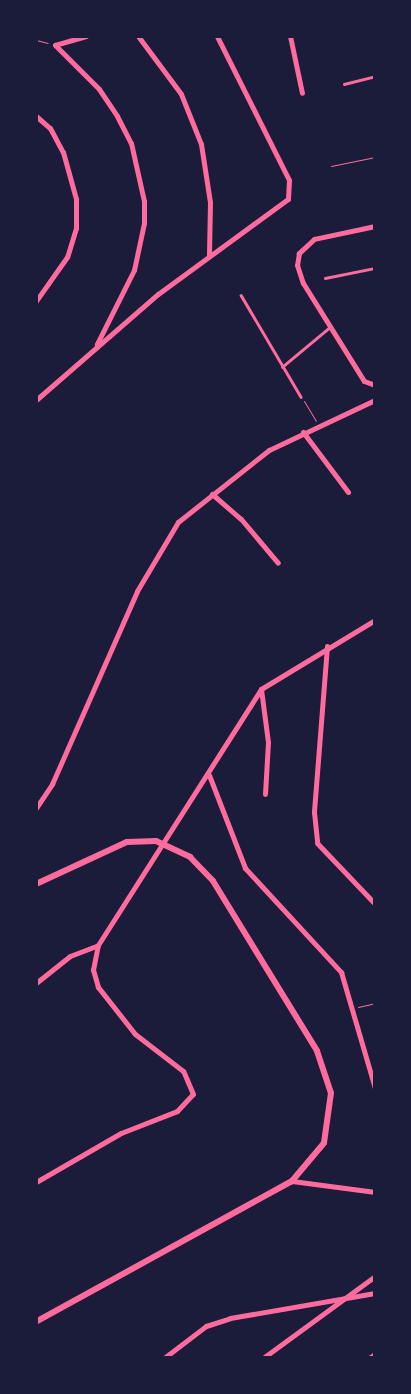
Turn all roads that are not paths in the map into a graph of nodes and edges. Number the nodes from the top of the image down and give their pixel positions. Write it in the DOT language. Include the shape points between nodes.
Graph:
graph roads {
  1 [pos="86,36"];
  2 [pos="138,36"];
  3 [pos="217,36"];
  4 [pos="290,36"];
  5 [pos="375,76"];
  6 [pos="344,84"];
  7 [pos="302,93"];
  8 [pos="36,116"];
  9 [pos="375,226"];
  10 [pos="209,256"];
  11 [pos="375,268"];
  12 [pos="325,278"];
  13 [pos="241,295"];
  14 [pos="36,301"];
  15 [pos="330,327"];
  16 [pos="97,344"];
  17 [pos="282,367"];
  18 [pos="375,385"];
  19 [pos="302,397"];
  20 [pos="36,400"];
  21 [pos="375,400"];
  22 [pos="303,432"];
  23 [pos="348,492"];
  24 [pos="212,494"];
  25 [pos="278,563"];
  26 [pos="375,620"];
  27 [pos="327,646"];
  28 [pos="261,689"];
  29 [pos="210,775"];
  30 [pos="265,794"];
  31 [pos="36,808"];
  32 [pos="166,843"];
  33 [pos="36,884"];
  34 [pos="375,904"];
  35 [pos="98,945"];
  36 [pos="36,983"];
  37 [pos="375,1088"];
  38 [pos="292,1181"];
  39 [pos="36,1182"];
  40 [pos="375,1192"];
  41 [pos="375,1276"];
  42 [pos="375,1293"];
  43 [pos="348,1298"];
  44 [pos="36,1322"];
  45 [pos="375,1354"];
  46 [pos="164,1358"];
  47 [pos="263,1358"];
  48 [pos="369,1358"];
  1 -- 16 [label="street" via="55,45 98,89 117,116 140,171 144,223 134,270"];
  2 -- 10 [label="street" via="181,94 201,144 210,202"];
  3 -- 10 [label="street" via="291,189 284,206"];
  4 -- 7 [label="street"];
  5 -- 6 [label="lane"];
  8 -- 14 [label="street" via="50,128 63,152 76,199 76,228 67,257"];
  9 -- 15 [label="street" via="314,239 299,253 297,264"];
  10 -- 16 [label="street"];
  11 -- 12 [label="lane"];
  13 -- 17 [label="lane"];
  15 -- 17 [label="lane"];
  15 -- 18 [label="street" via="368,384"];
  16 -- 20 [label="street"];
  17 -- 19 [label="lane"];
  21 -- 22 [label="street"];
  22 -- 23 [label="street"];
  22 -- 24 [label="street" via="269,450"];
  24 -- 25 [label="street" via="241,519"];
  24 -- 31 [label="street" via="178,522 137,592 52,784"];
  26 -- 27 [label="street"];
  27 -- 28 [label="street"];
  27 -- 34 [label="street" via="314,812 317,843"];
  28 -- 29 [label="street"];
  28 -- 30 [label="street" via="268,742"];
  29 -- 32 [label="street"];
  29 -- 37 [label="street" via="245,868 341,972"];
  32 -- 33 [label="street" via="146,840 116,845"];
  32 -- 35 [label="street"];
  32 -- 38 [label="street" via="190,858 213,881 326,1072 332,1093 328,1134 312,1161"];
  35 -- 36 [label="street" via="70,956"];
  35 -- 39 [label="street" via="93,970 98,987 135,1034 182,1070 193,1094 177,1111 121,1133"];
  38 -- 40 [label="street"];
  38 -- 44 [label="street"];
  41 -- 43 [label="street"];
  42 -- 43 [label="street"];
  43 -- 46 [label="street" via="230,1318 206,1326"];
  43 -- 47 [label="street"];
  45 -- 48 [label="street"];
}
